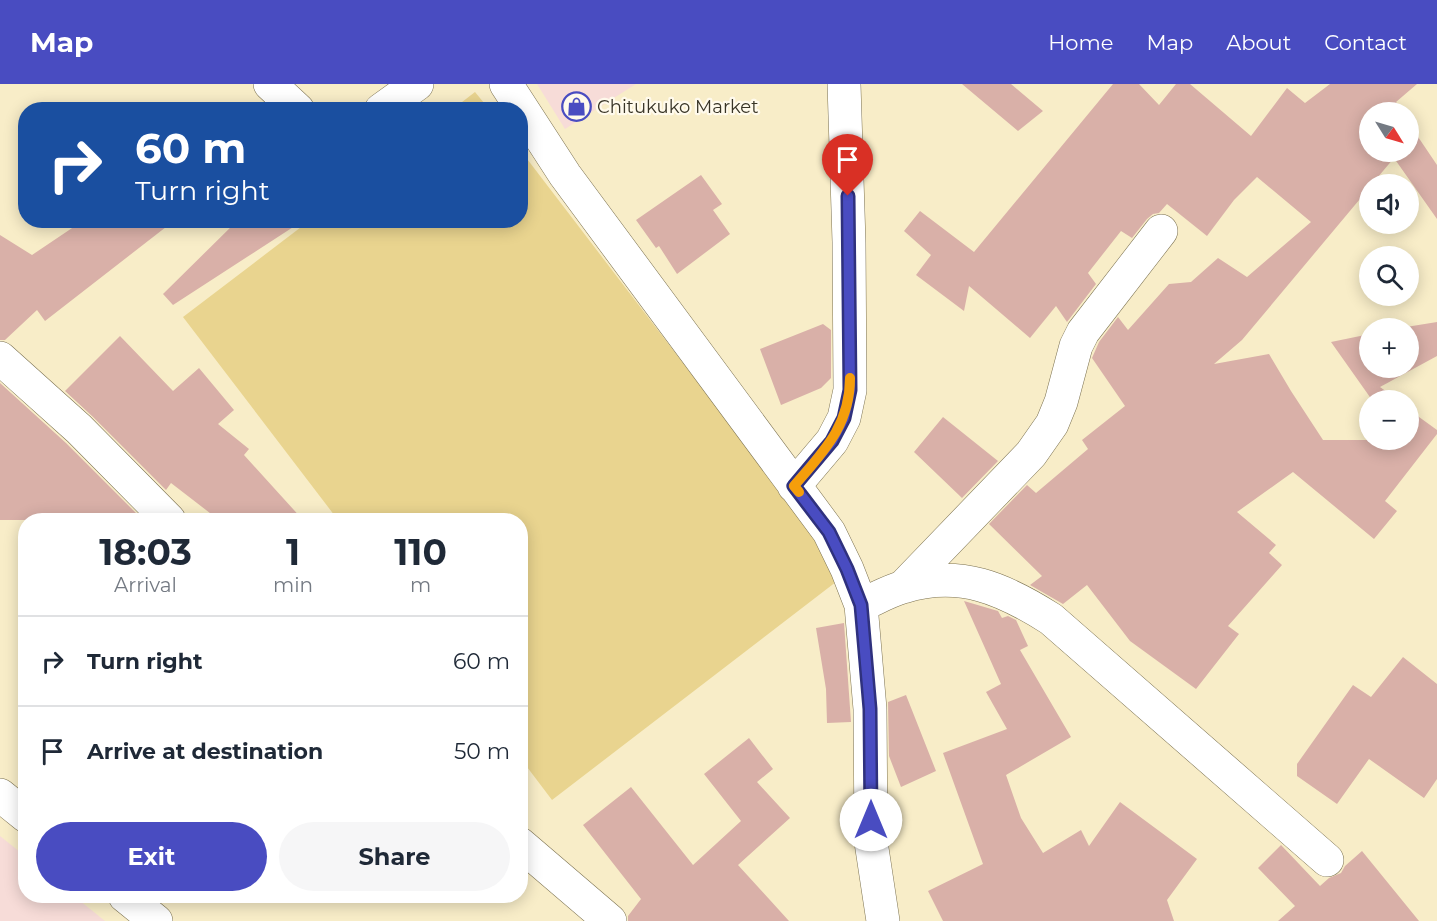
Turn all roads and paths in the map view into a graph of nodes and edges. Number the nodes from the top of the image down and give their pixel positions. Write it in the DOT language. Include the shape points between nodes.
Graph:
graph roads {
  1 [pos="270,84"];
  2 [pos="417,84"];
  3 [pos="506,84"];
  4 [pos="844,84"];
  5 [pos="289,102"];
  6 [pos="392,102"];
  7 [pos="518,102"];
  8 [pos="528,118"];
  9 [pos="1161,231"];
  10 [pos="0,358"];
  11 [pos="794,486"];
  12 [pos="162,513"];
  13 [pos="903,587"];
  14 [pos="861,605"];
  15 [pos="0,795"];
  16 [pos="18,810"];
  17 [pos="528,851"];
  18 [pos="1327,860"];
  19 [pos="134,903"];
  20 [pos="156,921"];
  21 [pos="610,921"];
  22 [pos="883,921"];
  1 -- 5 [label="street"];
  2 -- 6 [label="street"];
  3 -- 7 [label="street"];
  4 -- 11 [label="street" via="850,390 844,418 832,441"];
  8 -- 11 [label="street" via="565,175"];
  9 -- 13 [label="street" via="1083,332 1062,402 1031,454"];
  10 -- 12 [label="street" via="79,429"];
  11 -- 14 [label="street" via="829,532"];
  13 -- 14 [label="street"];
  13 -- 18 [label="street" via="942,580 975,583 1018,598 1051,619"];
  14 -- 22 [label="street" via="870,709 871,842"];
  15 -- 16 [label="street"];
  17 -- 21 [label="street"];
  19 -- 20 [label="street"];
}
